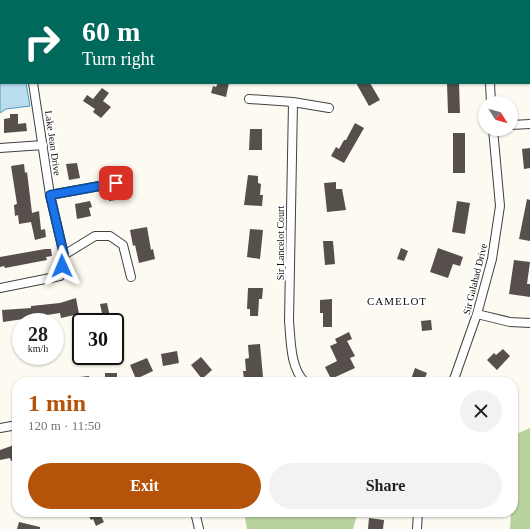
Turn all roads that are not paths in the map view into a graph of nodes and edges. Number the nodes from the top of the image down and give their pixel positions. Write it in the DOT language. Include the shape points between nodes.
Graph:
graph roads {
  1 [pos="33,84"];
  2 [pos="490,84"];
  3 [pos="491,96"];
  4 [pos="249,98"];
  5 [pos="292,102"];
  6 [pos="329,108"];
  7 [pos="518,124"];
  8 [pos="530,124"];
  9 [pos="494,136"];
  10 [pos="44,145"];
  11 [pos="0,148"];
  12 [pos="116,183"];
  13 [pos="50,195"];
  14 [pos="64,255"];
  15 [pos="131,277"];
  16 [pos="0,288"];
  17 [pos="477,314"];
  18 [pos="530,323"];
  19 [pos="300,377"];
  20 [pos="455,377"];
  21 [pos="12,426"];
  22 [pos="0,428"];
  23 [pos="196,517"];
  24 [pos="418,517"];
  25 [pos="198,529"];
  26 [pos="417,529"];
  1 -- 10 [label="street, Lake Jean Drive"];
  2 -- 3 [label="street"];
  4 -- 5 [label="street"];
  5 -- 6 [label="street"];
  5 -- 19 [label="street, Sir Lancelot Court" via="289,321 293,354"];
  7 -- 8 [label="street"];
  9 -- 17 [label="street, Sir Galahad Drive" via="500,206 492,259"];
  10 -- 11 [label="street"];
  10 -- 13 [label="street, Lake Jean Drive"];
  12 -- 13 [label="street"];
  13 -- 14 [label="street, Lake Jean Drive"];
  14 -- 15 [label="street" via="95,236 110,236 123,244"];
  14 -- 16 [label="street, Lake Jean Drive" via="60,276"];
  17 -- 18 [label="street" via="510,322"];
  17 -- 20 [label="street, Sir Galahad Drive"];
  21 -- 22 [label="street"];
  23 -- 25 [label="street"];
  24 -- 26 [label="street"];
}
